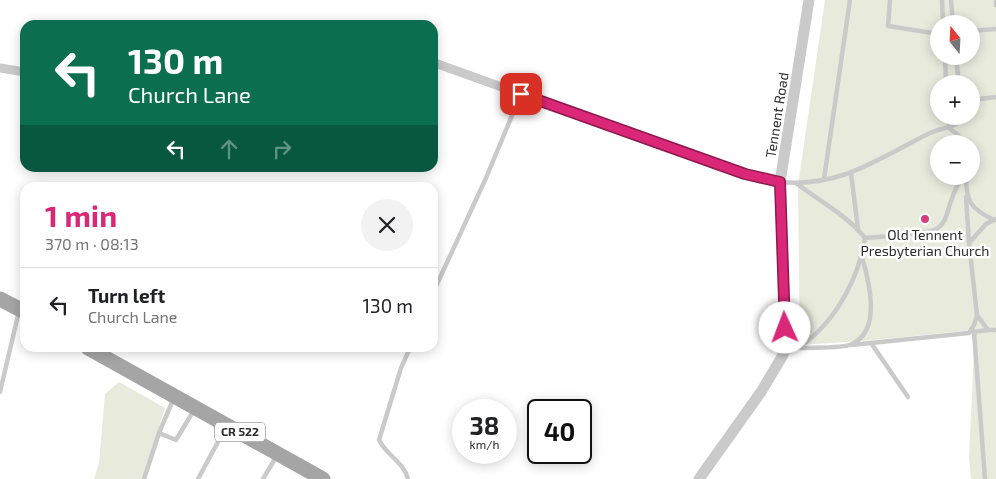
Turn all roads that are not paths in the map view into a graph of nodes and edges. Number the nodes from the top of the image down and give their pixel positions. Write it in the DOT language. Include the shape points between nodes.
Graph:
graph roads {
  1 [pos="809,0"];
  2 [pos="850,0"];
  3 [pos="890,0"];
  4 [pos="942,0"];
  5 [pos="951,0"];
  6 [pos="996,0"];
  7 [pos="996,5"];
  8 [pos="943,15"];
  9 [pos="952,15"];
  10 [pos="996,29"];
  11 [pos="980,31"];
  12 [pos="930,33"];
  13 [pos="438,64"];
  14 [pos="0,68"];
  15 [pos="20,71"];
  16 [pos="521,94"];
  17 [pos="996,97"];
  18 [pos="980,99"];
  19 [pos="954,125"];
  20 [pos="949,128"];
  21 [pos="958,135"];
  22 [pos="851,173"];
  23 [pos="824,179"];
  24 [pos="780,182"];
  25 [pos="796,183"];
  26 [pos="959,185"];
  27 [pos="966,185"];
  28 [pos="966,196"];
  29 [pos="995,220"];
  30 [pos="858,229"];
  31 [pos="864,238"];
  32 [pos="969,243"];
  33 [pos="862,257"];
  34 [pos="438,282"];
  35 [pos="0,298"];
  36 [pos="20,310"];
  37 [pos="977,314"];
  38 [pos="20,318"];
  39 [pos="988,330"];
  40 [pos="996,330"];
  41 [pos="972,332"];
  42 [pos="871,343"];
  43 [pos="851,345"];
  44 [pos="801,348"];
  45 [pos="95,352"];
  46 [pos="408,352"];
  47 [pos="783,355"];
  48 [pos="0,392"];
  49 [pos="175,396"];
  50 [pos="908,397"];
  51 [pos="196,407"];
  52 [pos="227,425"];
  53 [pos="159,433"];
  54 [pos="278,454"];
  55 [pos="314,477"];
  56 [pos="144,479"];
  57 [pos="198,479"];
  58 [pos="263,479"];
  59 [pos="408,479"];
  60 [pos="699,479"];
  61 [pos="986,479"];
  1 -- 24 [label="street, Tennent Road"];
  2 -- 23 [label="lane"];
  3 -- 12 [label="lane" via="888,26"];
  4 -- 8 [label="lane"];
  5 -- 9 [label="lane"];
  6 -- 7 [label="lane"];
  10 -- 11 [label="lane"];
  13 -- 16 [label="street"];
  14 -- 15 [label="street"];
  16 -- 24 [label="street" via="751,176"];
  16 -- 34 [label="lane"];
  17 -- 18 [label="lane"];
  19 -- 20 [label="lane"];
  20 -- 21 [label="lane"];
  20 -- 22 [label="lane" via="936,130"];
  22 -- 23 [label="lane"];
  22 -- 30 [label="lane"];
  23 -- 25 [label="lane"];
  24 -- 25 [label="lane"];
  24 -- 47 [label="street, Tennent Road"];
  25 -- 30 [label="lane"];
  26 -- 31 [label="lane" via="944,222 936,230"];
  27 -- 28 [label="lane"];
  28 -- 29 [label="lane" via="974,208"];
  28 -- 32 [label="lane"];
  29 -- 32 [label="lane" via="981,228"];
  30 -- 31 [label="lane"];
  31 -- 33 [label="lane"];
  32 -- 37 [label="lane"];
  33 -- 43 [label="lane" via="870,319 864,334"];
  33 -- 44 [label="lane" via="837,307"];
  35 -- 36 [label="main road"];
  37 -- 39 [label="lane"];
  37 -- 41 [label="lane"];
  38 -- 48 [label="lane"];
  39 -- 40 [label="lane"];
  39 -- 41 [label="lane"];
  41 -- 42 [label="lane"];
  41 -- 61 [label="lane"];
  42 -- 43 [label="lane"];
  42 -- 50 [label="lane"];
  43 -- 44 [label="lane"];
  44 -- 47 [label="lane"];
  45 -- 49 [label="main road, CR 522"];
  46 -- 59 [label="lane" via="379,440 403,466"];
  47 -- 60 [label="street, Tennent Road"];
  49 -- 51 [label="main road, CR 522"];
  49 -- 53 [label="lane"];
  51 -- 52 [label="main road, CR 522"];
  51 -- 53 [label="lane" via="176,440"];
  52 -- 54 [label="main road, CR 522"];
  52 -- 57 [label="lane"];
  53 -- 56 [label="lane"];
  54 -- 55 [label="main road, CR 522"];
  54 -- 58 [label="lane"];
}
